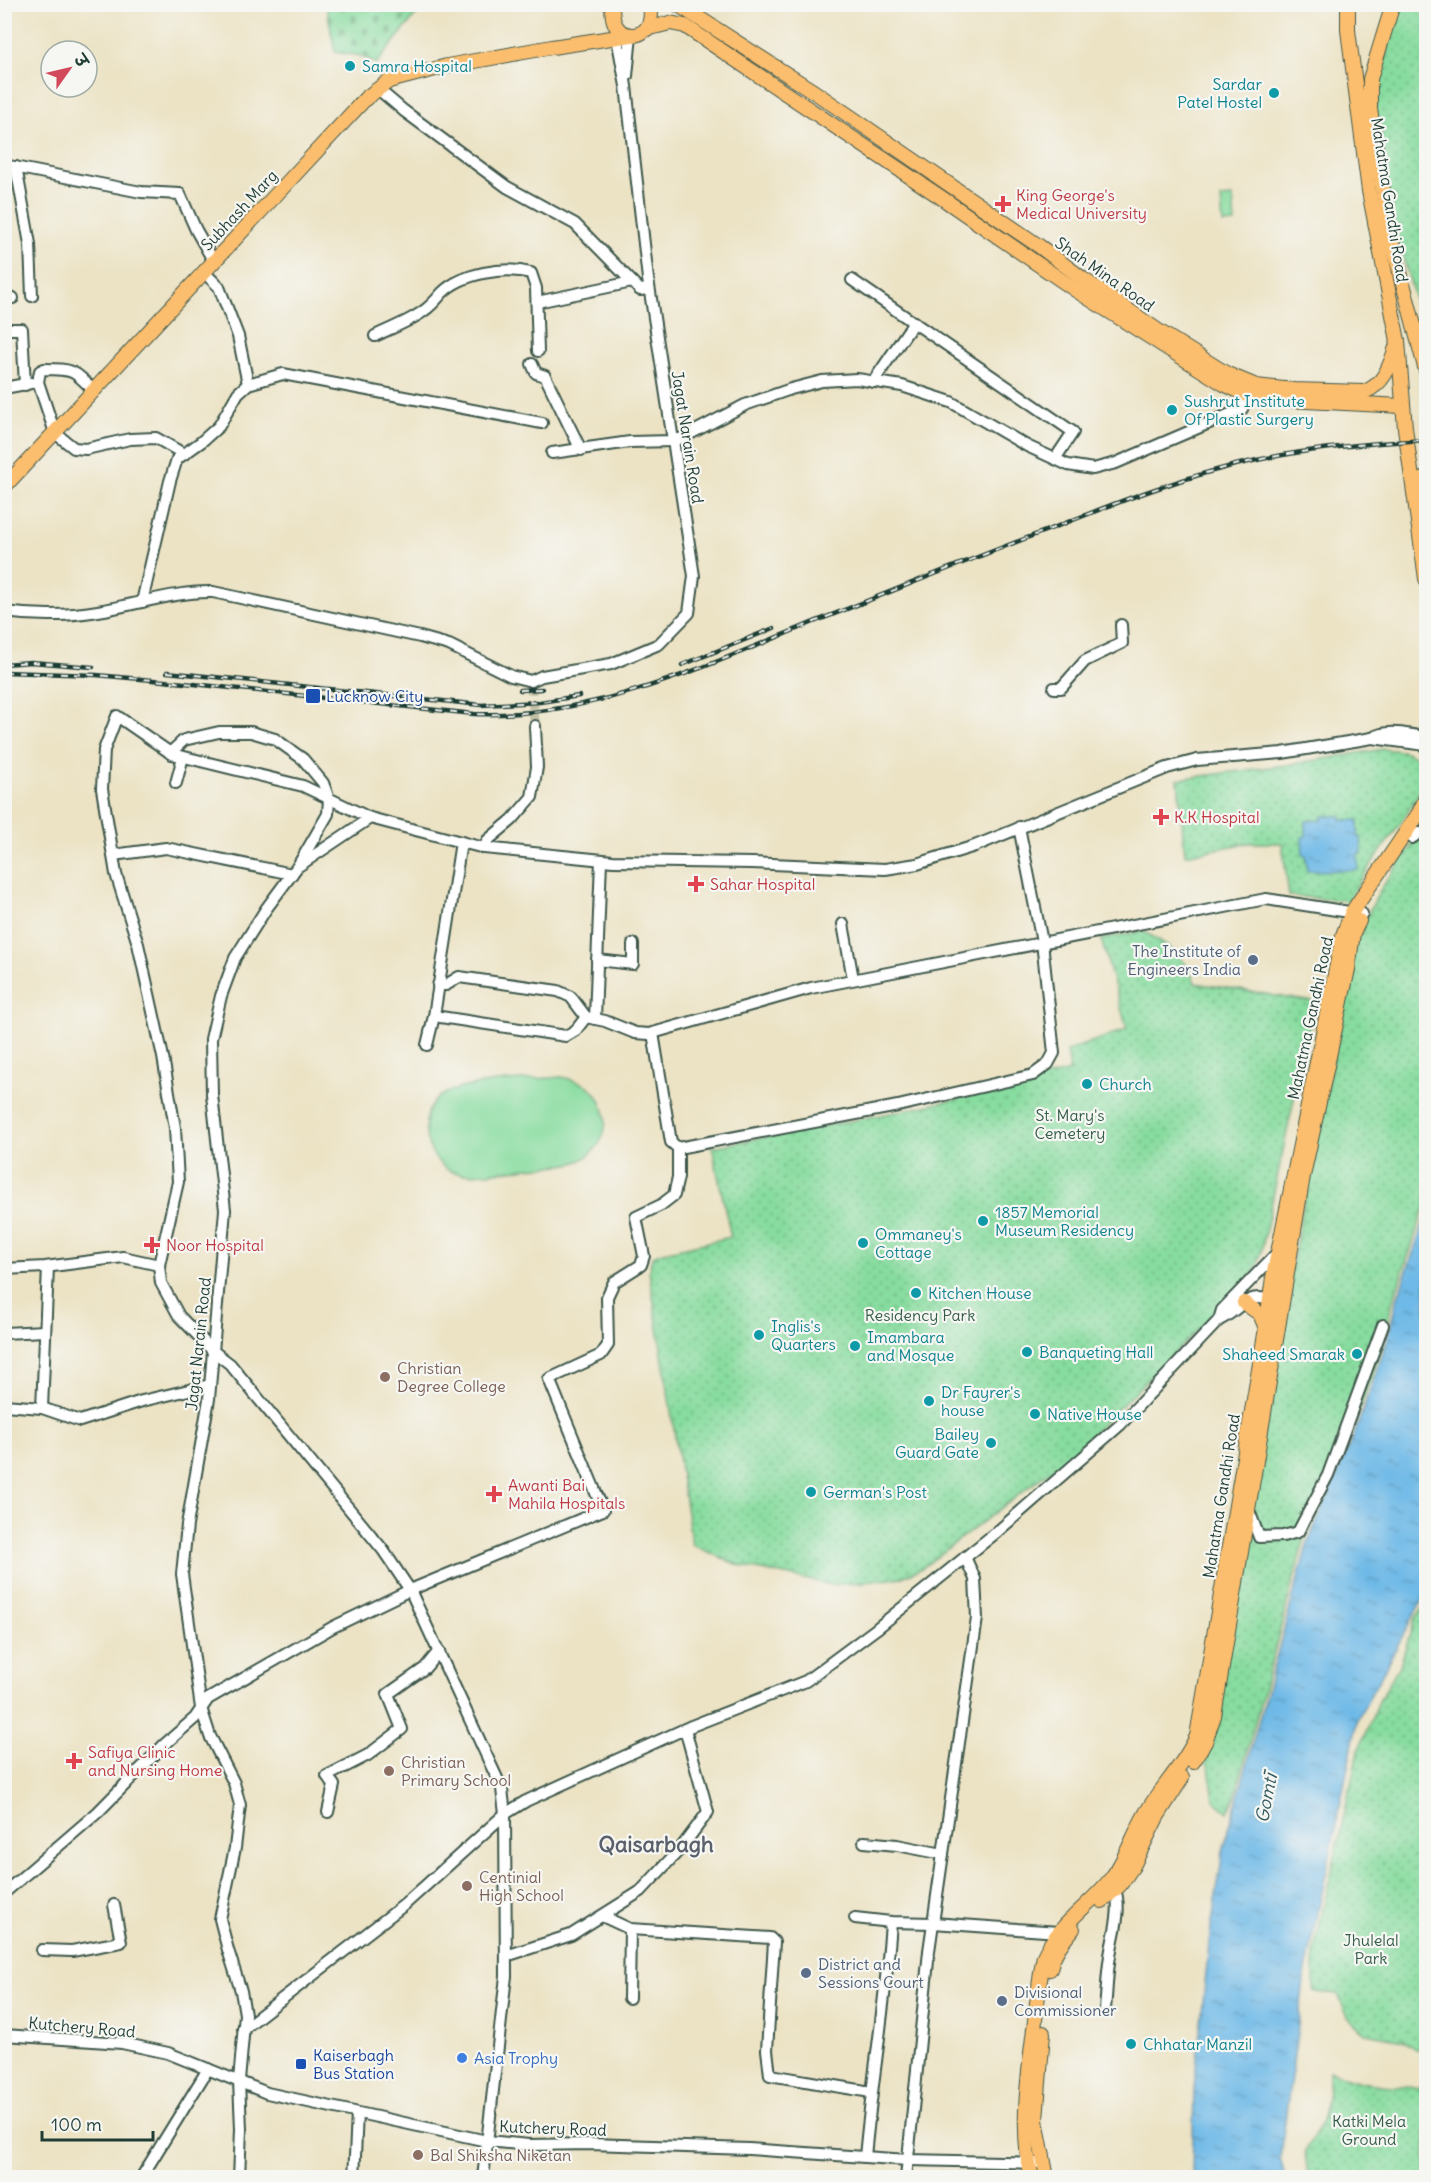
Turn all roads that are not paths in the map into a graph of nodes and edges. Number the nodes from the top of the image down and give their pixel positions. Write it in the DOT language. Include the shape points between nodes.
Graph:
graph roads {
  1 [pos="612,4"];
  2 [pos="650,4"];
  3 [pos="677,4"];
  4 [pos="1348,4"];
  5 [pos="1393,4"];
  6 [pos="614,23"];
  7 [pos="646,29"];
  8 [pos="624,36"];
  9 [pos="552,47"];
  10 [pos="770,63"];
  11 [pos="762,78"];
  12 [pos="1370,79"];
  13 [pos="1354,81"];
  14 [pos="378,89"];
  15 [pos="886,141"];
  16 [pos="878,155"];
  17 [pos="10,166"];
  18 [pos="944,190"];
  19 [pos="214,262"];
  20 [pos="204,272"];
  21 [pos="852,280"];
  22 [pos="632,282"];
  23 [pos="649,289"];
  24 [pos="32,296"];
  25 [pos="537,302"];
  26 [pos="914,322"];
  27 [pos="4,329"];
  28 [pos="375,336"];
  29 [pos="1398,341"];
  30 [pos="538,351"];
  31 [pos="532,364"];
  32 [pos="1426,371"];
  33 [pos="38,382"];
  34 [pos="873,382"];
  35 [pos="25,384"];
  36 [pos="248,384"];
  37 [pos="4,388"];
  38 [pos="1250,390"];
  39 [pos="94,391"];
  40 [pos="1372,405"];
  41 [pos="1403,406"];
  42 [pos="542,423"];
  43 [pos="1405,429"];
  44 [pos="55,433"];
  45 [pos="673,441"];
  46 [pos="581,450"];
  47 [pos="552,453"];
  48 [pos="184,454"];
  49 [pos="1055,459"];
  50 [pos="1426,477"];
  51 [pos="5,485"];
  52 [pos="1414,486"];
  53 [pos="1426,579"];
  54 [pos="142,602"];
  55 [pos="4,612"];
  56 [pos="1121,625"];
  57 [pos="1054,688"];
  58 [pos="535,726"];
  59 [pos="1426,737"];
  60 [pos="1372,738"];
  61 [pos="1426,745"];
  62 [pos="170,753"];
  63 [pos="183,757"];
  64 [pos="176,783"];
  65 [pos="1426,798"];
  66 [pos="329,799"];
  67 [pos="1426,816"];
  68 [pos="370,818"];
  69 [pos="1019,827"];
  70 [pos="1426,834"];
  71 [pos="1412,838"];
  72 [pos="461,842"];
  73 [pos="484,848"];
  74 [pos="113,855"];
  75 [pos="601,860"];
  76 [pos="295,871"];
  77 [pos="1357,913"];
  78 [pos="843,924"];
  79 [pos="1042,942"];
  80 [pos="633,944"];
  81 [pos="597,960"];
  82 [pos="853,980"];
  83 [pos="438,985"];
  84 [pos="434,1016"];
  85 [pos="591,1018"];
  86 [pos="653,1033"];
  87 [pos="427,1045"];
  88 [pos="678,1149"];
  89 [pos="1277,1253"];
  90 [pos="159,1265"];
  91 [pos="48,1267"];
  92 [pos="4,1269"];
  93 [pos="1270,1300"];
  94 [pos="1244,1303"];
  95 [pos="1219,1320"];
  96 [pos="1383,1325"];
  97 [pos="1266,1328"];
  98 [pos="45,1330"];
  99 [pos="4,1333"];
  100 [pos="213,1351"];
  101 [pos="210,1385"];
  102 [pos="4,1406"];
  103 [pos="42,1408"];
  104 [pos="1248,1508"];
  105 [pos="965,1557"];
  106 [pos="410,1590"];
  107 [pos="439,1651"];
  108 [pos="201,1708"];
  109 [pos="685,1729"];
  110 [pos="328,1812"];
  111 [pos="505,1814"];
  112 [pos="864,1842"];
  113 [pos="943,1854"];
  114 [pos="1113,1884"];
  115 [pos="4,1893"];
  116 [pos="114,1905"];
  117 [pos="602,1916"];
  118 [pos="855,1918"];
  119 [pos="891,1922"];
  120 [pos="933,1923"];
  121 [pos="630,1929"];
  122 [pos="1063,1934"];
  123 [pos="42,1950"];
  124 [pos="506,1956"];
  125 [pos="629,1998"];
  126 [pos="1105,2009"];
  127 [pos="243,2029"];
  128 [pos="4,2036"];
  129 [pos="208,2069"];
  130 [pos="239,2081"];
  131 [pos="871,2092"];
  132 [pos="357,2113"];
  133 [pos="487,2141"];
  134 [pos="865,2157"];
  135 [pos="908,2160"];
  136 [pos="1035,2168"];
  137 [pos="141,2178"];
  138 [pos="239,2178"];
  139 [pos="354,2178"];
  140 [pos="483,2178"];
  141 [pos="906,2178"];
  142 [pos="1047,2178"];
  1 -- 6 [label="main road"];
  2 -- 7 [label="main road" via="651,17"];
  3 -- 10 [label="main road, Shah Mina Road"];
  4 -- 13 [label="main road, Mahatma Gandhi Road"];
  5 -- 12 [label="main road, Mahatma Gandhi Road"];
  6 -- 8 [label="main road"];
  6 -- 9 [label="main road, Subhash Marg" via="605,32 564,40"];
  7 -- 8 [label="main road, Shah Mina Road"];
  7 -- 11 [label="main road, Shah Mina Road" via="670,24 685,26"];
  8 -- 9 [label="main road, Subhash Marg"];
  8 -- 23 [label="street, Jagat Narain Road"];
  9 -- 14 [label="main road, Subhash Marg" via="447,66 389,81"];
  10 -- 11 [label="main road"];
  10 -- 15 [label="main road, Shah Mina Road"];
  11 -- 16 [label="main road, Shah Mina Road"];
  12 -- 13 [label="main road"];
  12 -- 32 [label="main road, Mahatma Gandhi Road" via="1370,109 1390,234"];
  13 -- 29 [label="main road, Mahatma Gandhi Road" via="1369,191"];
  14 -- 19 [label="main road, Subhash Marg"];
  14 -- 22 [label="street" via="507,187 575,224"];
  15 -- 16 [label="main road"];
  15 -- 18 [label="main road, Shah Mina Road"];
  16 -- 18 [label="main road, Shah Mina Road"];
  17 -- 19 [label="street" via="141,192 180,194"];
  17 -- 24 [label="street" via="30,244"];
  18 -- 38 [label="main road, Shah Mina Road" via="1039,256"];
  19 -- 20 [label="main road, Subhash Marg"];
  20 -- 36 [label="street" via="219,287 238,336"];
  20 -- 39 [label="main road, Subhash Marg"];
  21 -- 26 [label="street"];
  22 -- 23 [label="street" via="640,290"];
  22 -- 25 [label="street"];
  23 -- 45 [label="street, Jagat Narain Road"];
  25 -- 28 [label="street" via="531,273 496,270 459,281 424,312"];
  25 -- 30 [label="street"];
  26 -- 34 [label="street"];
  26 -- 49 [label="street" via="1073,432"];
  27 -- 35 [label="street" via="22,329"];
  29 -- 38 [label="main road, Shah Mina Road" via="1385,376 1364,392"];
  29 -- 41 [label="main road, Mahatma Gandhi Road"];
  31 -- 46 [label="street" via="537,373 545,376"];
  33 -- 35 [label="street"];
  33 -- 39 [label="street" via="44,369 68,369"];
  33 -- 44 [label="street"];
  34 -- 45 [label="street" via="822,381 791,389 746,405"];
  34 -- 49 [label="street" via="902,386 951,402"];
  35 -- 37 [label="street"];
  36 -- 42 [label="street" via="283,374"];
  36 -- 48 [label="street" via="238,393 219,426"];
  38 -- 40 [label="main road, Shah Mina Road" via="1286,400"];
  38 -- 49 [label="street" via="1242,409 1116,463 1093,468"];
  39 -- 44 [label="main road, Subhash Marg"];
  40 -- 41 [label="main road, Shah Mina Road"];
  40 -- 43 [label="main road" via="1398,419"];
  41 -- 43 [label="main road, Mahatma Gandhi Road"];
  43 -- 52 [label="main road, Mahatma Gandhi Road"];
  44 -- 48 [label="street" via="74,448 156,438"];
  44 -- 51 [label="main road, Subhash Marg"];
  45 -- 46 [label="street" via="630,442"];
  45 -- 54 [label="street, Jagat Narain Road" via="693,576 689,613 660,644 611,664 542,676 531,682 450,645 213,592"];
  46 -- 47 [label="street"];
  48 -- 54 [label="street" via="177,459 170,481"];
  50 -- 52 [label="main road"];
  52 -- 53 [label="main road, Mahatma Gandhi Road"];
  54 -- 55 [label="street" via="96,611"];
  56 -- 57 [label="street" via="1122,643 1085,662 1061,687"];
  58 -- 73 [label="street" via="537,767 532,797"];
  59 -- 60 [label="street" via="1381,733"];
  60 -- 61 [label="street"];
  60 -- 69 [label="street" via="1167,768"];
  62 -- 63 [label="street"];
  62 -- 66 [label="street" via="184,740 219,732 251,732 275,739 303,759 323,783"];
  62 -- 74 [label="street" via="117,716 104,750 102,789"];
  63 -- 64 [label="street"];
  63 -- 66 [label="street" via="303,786"];
  65 -- 77 [label="main road, Mahatma Gandhi Road"];
  66 -- 68 [label="street"];
  66 -- 76 [label="street" via="327,814"];
  67 -- 71 [label="main road, Mahatma Gandhi Road"];
  68 -- 72 [label="street"];
  68 -- 76 [label="street, Jagat Narain Road"];
  69 -- 75 [label="street" via="975,846 917,864 885,869"];
  69 -- 79 [label="street"];
  70 -- 71 [label="street"];
  71 -- 77 [label="main road, Mahatma Gandhi Road"];
  72 -- 73 [label="street"];
  72 -- 83 [label="street"];
  73 -- 75 [label="street"];
  74 -- 76 [label="street" via="166,848"];
  74 -- 90 [label="street" via="164,1057 175,1128 178,1182"];
  75 -- 81 [label="street"];
  76 -- 100 [label="street, Jagat Narain Road" via="235,958 210,1039 225,1210"];
  77 -- 79 [label="street" via="1266,899"];
  77 -- 89 [label="main road, Mahatma Gandhi Road" via="1343,935"];
  77 -- 104 [label="main road, Mahatma Gandhi Road" via="1303,1176"];
  78 -- 82 [label="street"];
  79 -- 82 [label="street"];
  79 -- 88 [label="street" via="1054,1053 1048,1064 1033,1075"];
  80 -- 81 [label="street" via="633,964"];
  81 -- 85 [label="street"];
  82 -- 86 [label="street" via="811,988"];
  83 -- 84 [label="street"];
  83 -- 85 [label="street" via="459,977 558,991"];
  84 -- 85 [label="street" via="566,1036"];
  84 -- 87 [label="street"];
  85 -- 86 [label="street" via="635,1033"];
  86 -- 88 [label="street" via="671,1142"];
  88 -- 106 [label="street" via="674,1195 636,1217 644,1256 641,1265 614,1282 608,1297 608,1345 601,1355 549,1379 603,1510"];
  89 -- 93 [label="main road, Mahatma Gandhi Road"];
  89 -- 95 [label="street" via="1222,1310"];
  90 -- 91 [label="street" via="123,1257"];
  90 -- 100 [label="street" via="161,1282 179,1316"];
  91 -- 92 [label="street"];
  91 -- 98 [label="street"];
  93 -- 94 [label="street" via="1255,1297"];
  93 -- 97 [label="main road, Mahatma Gandhi Road"];
  94 -- 95 [label="street"];
  94 -- 97 [label="main road" via="1260,1314"];
  95 -- 105 [label="street" via="1120,1425"];
  96 -- 104 [label="street" via="1328,1475 1298,1532 1259,1536"];
  97 -- 114 [label="main road, Mahatma Gandhi Road" via="1197,1736 1189,1754 1150,1806"];
  98 -- 99 [label="street"];
  98 -- 103 [label="street"];
  100 -- 101 [label="street, Jagat Narain Road"];
  100 -- 106 [label="street" via="230,1364 383,1550"];
  101 -- 103 [label="street" via="80,1421"];
  101 -- 108 [label="street, Jagat Narain Road" via="182,1574"];
  102 -- 103 [label="street"];
  104 -- 114 [label="main road, Mahatma Gandhi Road" via="1214,1716 1205,1742 1157,1817 1133,1866"];
  105 -- 109 [label="street" via="806,1681"];
  105 -- 113 [label="street" via="975,1580 977,1618"];
  106 -- 107 [label="street"];
  106 -- 108 [label="street" via="333,1627 208,1700"];
  107 -- 110 [label="street" via="425,1668 388,1694 402,1729 368,1755 327,1776 333,1785"];
  107 -- 111 [label="street" via="502,1789"];
  108 -- 115 [label="street" via="98,1812"];
  108 -- 127 [label="street, Jagat Narain Road" via="240,1806 220,1918 241,1991"];
  109 -- 111 [label="street"];
  109 -- 117 [label="street" via="708,1812 641,1892"];
  111 -- 124 [label="street"];
  111 -- 127 [label="street" via="404,1905"];
  112 -- 113 [label="street"];
  113 -- 120 [label="street"];
  114 -- 122 [label="main road, Mahatma Gandhi Road"];
  114 -- 126 [label="street" via="1117,1915"];
  116 -- 123 [label="street" via="121,1942 72,1951"];
  117 -- 121 [label="street"];
  117 -- 124 [label="street" via="572,1935"];
  118 -- 119 [label="street"];
  119 -- 120 [label="street"];
  119 -- 131 [label="street"];
  120 -- 122 [label="street"];
  120 -- 135 [label="street"];
  121 -- 125 [label="street"];
  121 -- 131 [label="street" via="770,1938 774,1942 767,2050 770,2075"];
  122 -- 136 [label="main road, Mahatma Gandhi Road" via="1052,1959 1039,2029"];
  124 -- 133 [label="street"];
  127 -- 130 [label="street, Jagat Narain Road"];
  128 -- 129 [label="street, Kutchery Road" via="122,2043"];
  129 -- 130 [label="street, Kutchery Road"];
  129 -- 137 [label="street"];
  130 -- 132 [label="street, Kutchery Road" via="267,2093"];
  130 -- 138 [label="street, Jagat Narain Road"];
  131 -- 134 [label="street"];
  132 -- 133 [label="street, Kutchery Road"];
  132 -- 139 [label="street"];
  133 -- 134 [label="street, Kutchery Road" via="748,2149"];
  133 -- 140 [label="street"];
  134 -- 135 [label="street, Kutchery Road"];
  135 -- 136 [label="street, Kutchery Road"];
  135 -- 141 [label="street"];
  136 -- 142 [label="main road, Mahatma Gandhi Road"];
}
